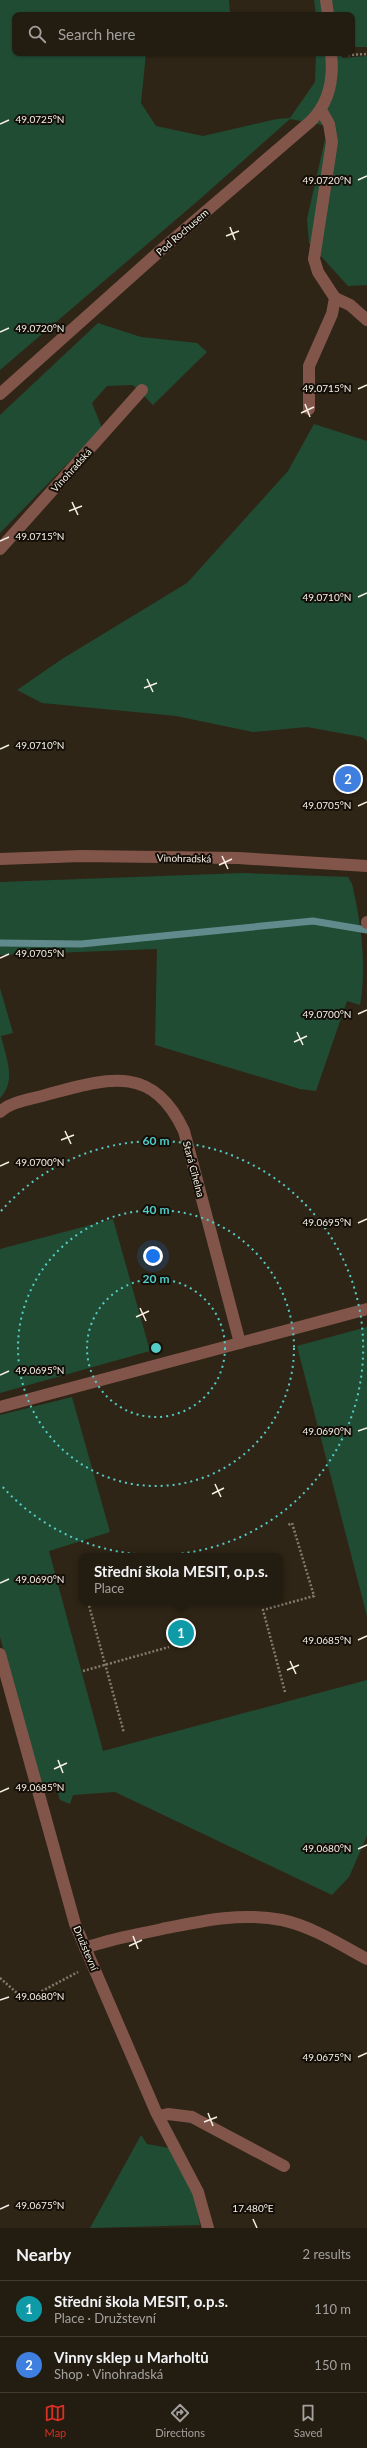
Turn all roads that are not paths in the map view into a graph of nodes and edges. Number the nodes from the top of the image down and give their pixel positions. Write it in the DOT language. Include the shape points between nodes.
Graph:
graph roads {
  1 [pos="326,0"];
  2 [pos="328,12"];
  3 [pos="332,56"];
  4 [pos="321,110"];
  5 [pos="335,298"];
  6 [pos="367,320"];
  7 [pos="142,390"];
  8 [pos="0,394"];
  9 [pos="309,409"];
  10 [pos="0,549"];
  11 [pos="0,859"];
  12 [pos="367,866"];
  13 [pos="0,1112"];
  14 [pos="367,1309"];
  15 [pos="240,1343"];
  16 [pos="0,1407"];
  17 [pos="0,1654"];
  18 [pos="85,1948"];
  19 [pos="367,1959"];
  20 [pos="159,2116"];
  21 [pos="284,2166"];
  22 [pos="208,2228"];
  1 -- 2 [label="street"];
  3 -- 4 [label="street, Pod Rochusem" via="328,94"];
  4 -- 5 [label="street" via="329,124 332,142 314,259 318,272"];
  4 -- 8 [label="street, Pod Rochusem"];
  5 -- 6 [label="street" via="350,305"];
  5 -- 9 [label="street" via="332,314 309,366"];
  7 -- 10 [label="street, Vinohradská"];
  11 -- 12 [label="street, Vinohradská" via="81,856 238,858"];
  13 -- 15 [label="street, Stará Cihelna" via="9,1106 54,1093 112,1081 143,1085 165,1099 184,1131"];
  14 -- 15 [label="street"];
  15 -- 16 [label="street"];
  17 -- 18 [label="street, Družstevní" via="73,1916"];
  18 -- 19 [label="street" via="106,1941 209,1920 247,1917 289,1922"];
  18 -- 20 [label="street, Družstevní"];
  20 -- 21 [label="street" via="168,2114 192,2117"];
  20 -- 22 [label="street, Družstevní" via="198,2192"];
}
